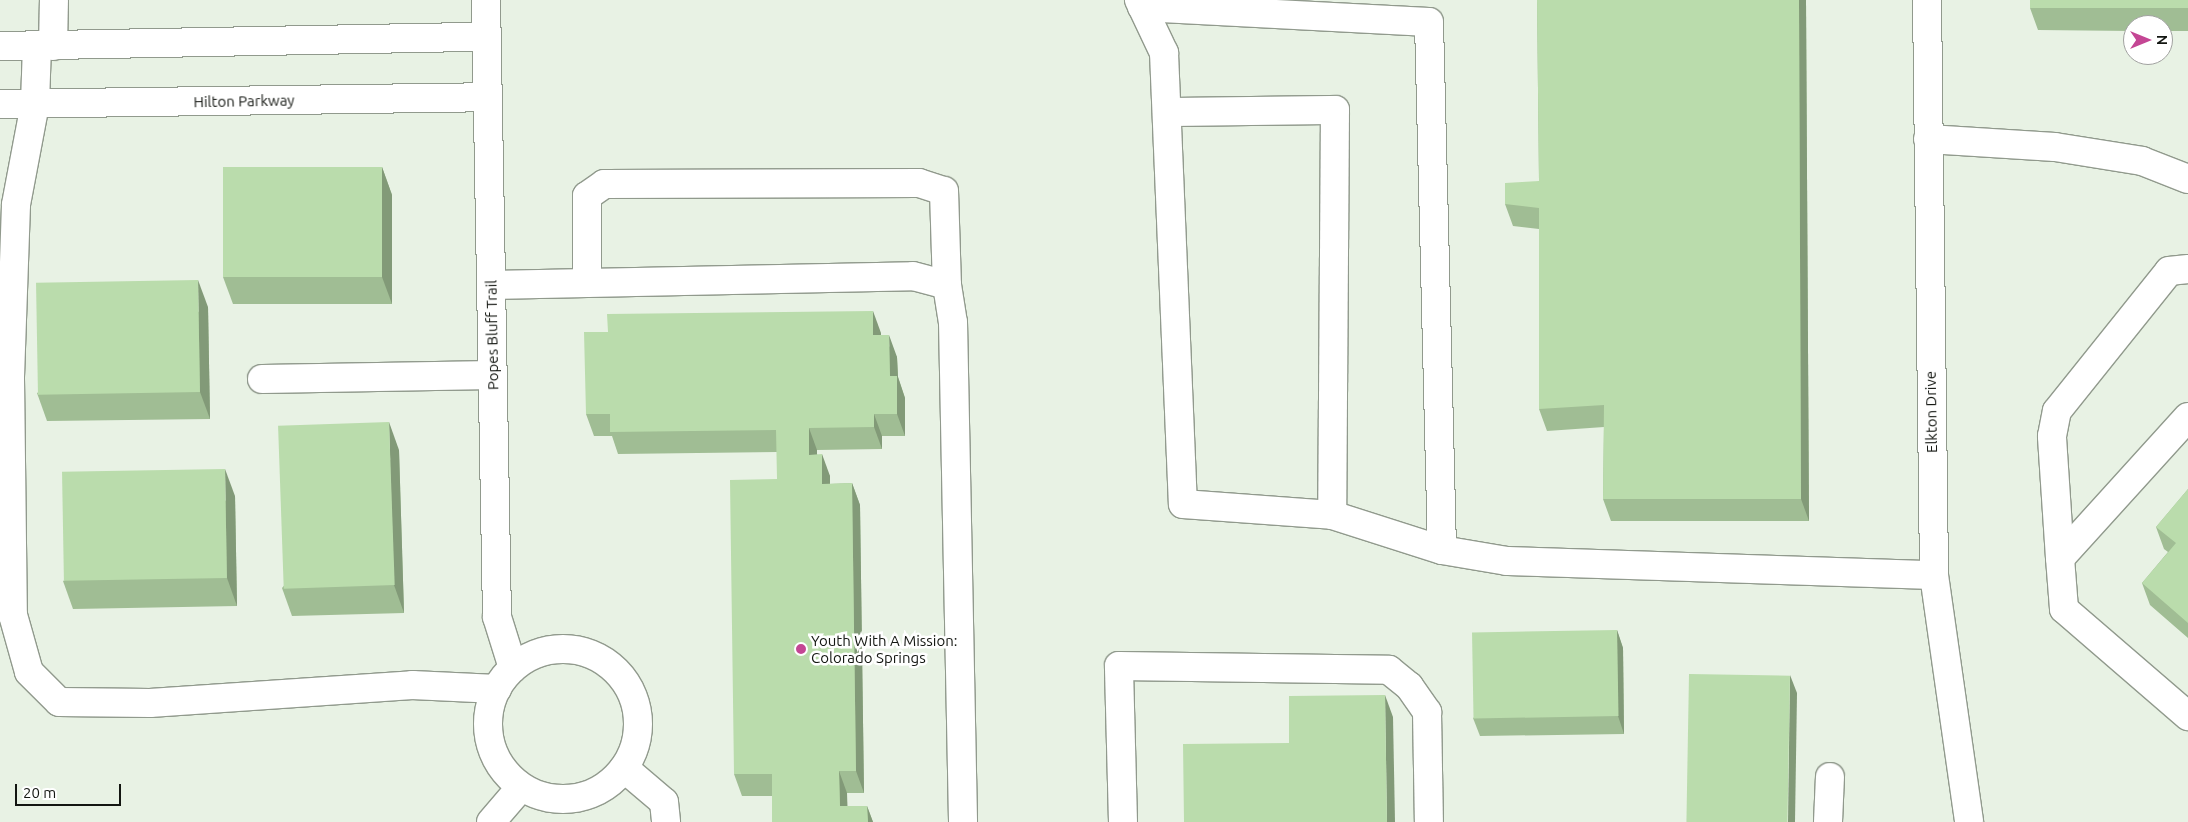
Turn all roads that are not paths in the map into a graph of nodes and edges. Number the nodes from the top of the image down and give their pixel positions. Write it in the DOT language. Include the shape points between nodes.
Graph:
graph roads {
  1 [pos="54,0"];
  2 [pos="486,0"];
  3 [pos="1927,0"];
  4 [pos="1141,3"];
  5 [pos="487,37"];
  6 [pos="0,46"];
  7 [pos="45,46"];
  8 [pos="487,97"];
  9 [pos="0,104"];
  10 [pos="35,104"];
  11 [pos="1166,112"];
  12 [pos="1928,139"];
  13 [pos="2188,179"];
  14 [pos="2188,270"];
  15 [pos="587,283"];
  16 [pos="491,285"];
  17 [pos="947,285"];
  18 [pos="493,375"];
  19 [pos="262,379"];
  20 [pos="2188,417"];
  21 [pos="1332,515"];
  22 [pos="1442,550"];
  23 [pos="2060,558"];
  24 [pos="1934,575"];
  25 [pos="505,678"];
  26 [pos="2188,716"];
  27 [pos="624,768"];
  28 [pos="1830,777"];
  29 [pos="521,787"];
  30 [pos="492,822"];
  31 [pos="666,822"];
  32 [pos="963,822"];
  33 [pos="1123,822"];
  34 [pos="1429,822"];
  35 [pos="1828,822"];
  36 [pos="1969,822"];
  1 -- 7 [label="street"];
  2 -- 5 [label="street, Popes Bluff Trail"];
  3 -- 12 [label="street, Elkton Drive"];
  4 -- 11 [label="street" via="1164,53"];
  4 -- 22 [label="street" via="1429,22"];
  5 -- 7 [label="street"];
  5 -- 8 [label="street, Popes Bluff Trail"];
  6 -- 7 [label="street"];
  7 -- 10 [label="street"];
  8 -- 10 [label="street, Hilton Parkway"];
  8 -- 16 [label="street, Popes Bluff Trail"];
  9 -- 10 [label="street, Hilton Parkway"];
  10 -- 25 [label="street" via="16,205 10,379 13,615 29,672 59,702 150,703"];
  11 -- 21 [label="street" via="1183,504"];
  11 -- 21 [label="street" via="1335,110"];
  12 -- 13 [label="street" via="2074,150 2142,161"];
  12 -- 24 [label="street, Elkton Drive"];
  14 -- 23 [label="street" via="2169,271 2056,411 2052,436"];
  15 -- 16 [label="street"];
  15 -- 17 [label="street" via="913,276"];
  15 -- 17 [label="street" via="587,196 604,184 919,183 944,191"];
  16 -- 18 [label="street, Popes Bluff Trail"];
  17 -- 32 [label="street" via="953,322"];
  18 -- 19 [label="street"];
  18 -- 25 [label="street, Popes Bluff Trail" via="497,617"];
  20 -- 23 [label="street"];
  21 -- 22 [label="street"];
  22 -- 24 [label="street" via="1507,561"];
  23 -- 26 [label="street" via="2064,609"];
  24 -- 36 [label="street, Elkton Drive"];
  25 -- 27 [label="street" via="535,654 561,649 587,652 611,665 628,685 637,710 634,752"];
  25 -- 29 [label="street" via="488,714 490,740 502,769"];
  27 -- 29 [label="street" via="602,790 578,799 545,798"];
  27 -- 31 [label="street" via="664,802"];
  28 -- 35 [label="street"];
  29 -- 30 [label="street"];
  33 -- 34 [label="street" via="1119,666 1389,670 1409,686 1427,712"];
}
